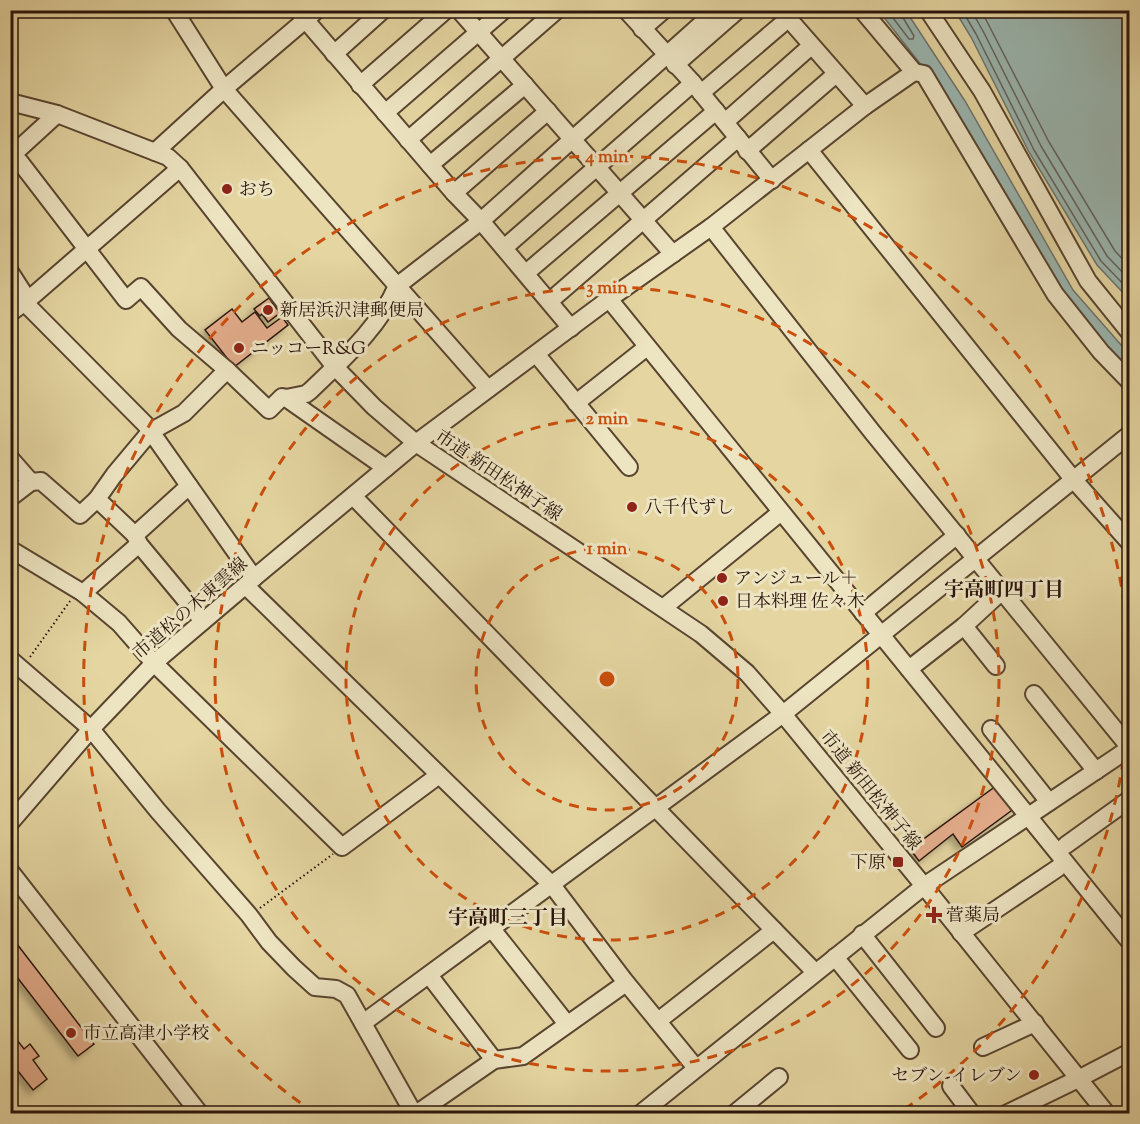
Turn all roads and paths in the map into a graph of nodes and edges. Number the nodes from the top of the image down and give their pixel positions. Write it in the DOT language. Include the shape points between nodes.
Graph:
graph roads {
  1 [pos="174,10"];
  2 [pos="383,10"];
  3 [pos="446,10"];
  4 [pos="459,10"];
  5 [pos="504,10"];
  6 [pos="557,10"];
  7 [pos="626,10"];
  8 [pos="664,10"];
  9 [pos="717,10"];
  10 [pos="738,10"];
  11 [pos="862,10"];
  12 [pos="928,10"];
  13 [pos="307,14"];
  14 [pos="785,15"];
  15 [pos="642,29"];
  16 [pos="479,33"];
  17 [pos="811,46"];
  18 [pos="334,54"];
  19 [pos="502,59"];
  20 [pos="670,60"];
  21 [pos="914,72"];
  22 [pos="836,75"];
  23 [pos="360,85"];
  24 [pos="525,85"];
  25 [pos="697,88"];
  26 [pos="224,89"];
  27 [pos="10,102"];
  28 [pos="865,106"];
  29 [pos="548,111"];
  30 [pos="385,113"];
  31 [pos="57,114"];
  32 [pos="720,117"];
  33 [pos="572,139"];
  34 [pos="408,140"];
  35 [pos="743,144"];
  36 [pos="809,150"];
  37 [pos="155,152"];
  38 [pos="10,158"];
  39 [pos="430,165"];
  40 [pos="597,167"];
  41 [pos="180,168"];
  42 [pos="772,180"];
  43 [pos="454,193"];
  44 [pos="620,193"];
  45 [pos="644,220"];
  46 [pos="481,221"];
  47 [pos="711,227"];
  48 [pos="504,248"];
  49 [pos="86,250"];
  50 [pos="673,254"];
  51 [pos="10,272"];
  52 [pos="526,273"];
  53 [pos="397,286"];
  54 [pos="609,299"];
  55 [pos="28,300"];
  56 [pos="550,301"];
  57 [pos="10,313"];
  58 [pos="571,328"];
  59 [pos="1130,333"];
  60 [pos="647,347"];
  61 [pos="537,355"];
  62 [pos="335,367"];
  63 [pos="227,370"];
  64 [pos="1130,382"];
  65 [pos="488,389"];
  66 [pos="286,398"];
  67 [pos="576,403"];
  68 [pos="150,432"];
  69 [pos="1130,434"];
  70 [pos="416,443"];
  71 [pos="10,458"];
  72 [pos="629,467"];
  73 [pos="386,468"];
  74 [pos="1073,479"];
  75 [pos="32,482"];
  76 [pos="189,486"];
  77 [pos="353,496"];
  78 [pos="10,498"];
  79 [pos="97,499"];
  80 [pos="781,512"];
  81 [pos="957,536"];
  82 [pos="137,539"];
  83 [pos="1130,543"];
  84 [pos="10,549"];
  85 [pos="976,558"];
  86 [pos="250,582"];
  87 [pos="1003,590"];
  88 [pos="81,592"];
  89 [pos="663,608"];
  90 [pos="863,613"];
  91 [pos="203,621"];
  92 [pos="964,626"];
  93 [pos="881,635"];
  94 [pos="154,663"];
  95 [pos="16,664"];
  96 [pos="996,666"];
  97 [pos="909,669"];
  98 [pos="1034,694"];
  99 [pos="783,714"];
  100 [pos="91,729"];
  101 [pos="991,729"];
  102 [pos="1130,748"];
  103 [pos="1096,771"];
  104 [pos="439,776"];
  105 [pos="1130,799"];
  106 [pos="1049,802"];
  107 [pos="656,808"];
  108 [pos="1028,816"];
  109 [pos="10,824"];
  110 [pos="1066,845"];
  111 [pos="342,847"];
  112 [pos="1058,868"];
  113 [pos="10,871"];
  114 [pos="552,885"];
  115 [pos="924,886"];
  116 [pos="249,915"];
  117 [pos="492,929"];
  118 [pos="774,930"];
  119 [pos="961,933"];
  120 [pos="862,934"];
  121 [pos="1130,942"];
  122 [pos="835,957"];
  123 [pos="814,972"];
  124 [pos="429,975"];
  125 [pos="626,983"];
  126 [pos="658,1022"];
  127 [pos="363,1023"];
  128 [pos="1035,1023"];
  129 [pos="567,1024"];
  130 [pos="936,1028"];
  131 [pos="983,1047"];
  132 [pos="910,1050"];
  133 [pos="1130,1052"];
  134 [pos="494,1060"];
  135 [pos="696,1068"];
  136 [pos="779,1077"];
  137 [pos="1080,1078"];
  138 [pos="951,1086"];
  139 [pos="200,1113"];
  140 [pos="415,1113"];
  141 [pos="640,1113"];
  142 [pos="734,1113"];
  143 [pos="972,1113"];
  144 [pos="1006,1113"];
  145 [pos="1107,1113"];
  1 -- 26 [label="street"];
  2 -- 18 [label="street"];
  3 -- 23 [label="street"];
  4 -- 16 [label="street"];
  5 -- 16 [label="street"];
  6 -- 19 [label="street"];
  7 -- 15 [label="street"];
  8 -- 15 [label="street"];
  9 -- 20 [label="street"];
  10 -- 20 [label="street"];
  11 -- 21 [label="street"];
  12 -- 59 [label="street" via="982,91 1088,281"];
  13 -- 18 [label="street"];
  13 -- 26 [label="street"];
  14 -- 17 [label="street"];
  14 -- 25 [label="street"];
  15 -- 20 [label="street"];
  16 -- 19 [label="street"];
  16 -- 30 [label="street"];
  17 -- 22 [label="street"];
  17 -- 32 [label="street"];
  18 -- 23 [label="street"];
  19 -- 24 [label="street"];
  19 -- 34 [label="street"];
  20 -- 25 [label="street"];
  20 -- 33 [label="street"];
  21 -- 28 [label="street, 市道松の木東雲線"];
  21 -- 64 [label="street" via="924,74 1055,294"];
  22 -- 28 [label="street"];
  22 -- 35 [label="street"];
  23 -- 30 [label="street"];
  24 -- 29 [label="street"];
  24 -- 39 [label="street"];
  25 -- 32 [label="street"];
  25 -- 40 [label="street"];
  26 -- 37 [label="street"];
  26 -- 53 [label="street"];
  27 -- 31 [label="street, 市道 新田松神子線"];
  28 -- 36 [label="street, 市道松の木東雲線"];
  29 -- 33 [label="street"];
  29 -- 43 [label="street"];
  30 -- 34 [label="street"];
  31 -- 37 [label="street, 市道 新田松神子線"];
  31 -- 38 [label="street"];
  32 -- 35 [label="street"];
  32 -- 44 [label="street"];
  33 -- 40 [label="street"];
  33 -- 46 [label="street"];
  34 -- 39 [label="street"];
  35 -- 42 [label="street"];
  35 -- 45 [label="street"];
  36 -- 42 [label="street, 市道松の木東雲線"];
  36 -- 74 [label="street"];
  37 -- 41 [label="street, 市道 新田松神子線"];
  38 -- 49 [label="street" via="20,162"];
  39 -- 43 [label="street"];
  40 -- 44 [label="street"];
  40 -- 48 [label="street"];
  41 -- 49 [label="street"];
  41 -- 62 [label="street, 市道 新田松神子線"];
  42 -- 47 [label="street, 市道松の木東雲線"];
  43 -- 46 [label="street"];
  44 -- 45 [label="street"];
  44 -- 52 [label="street"];
  45 -- 50 [label="street"];
  45 -- 56 [label="street"];
  46 -- 48 [label="street"];
  46 -- 53 [label="street"];
  47 -- 50 [label="street, 市道松の木東雲線"];
  47 -- 81 [label="street"];
  48 -- 52 [label="street"];
  49 -- 55 [label="street"];
  49 -- 63 [label="street" via="126,300 141,287 179,329"];
  50 -- 54 [label="street, 市道松の木東雲線"];
  51 -- 55 [label="street"];
  52 -- 56 [label="street"];
  53 -- 62 [label="street" via="370,330"];
  53 -- 65 [label="street"];
  54 -- 58 [label="street, 市道松の木東雲線"];
  54 -- 60 [label="street"];
  55 -- 57 [label="street"];
  55 -- 68 [label="street" via="28,306"];
  56 -- 58 [label="street"];
  58 -- 61 [label="street, 市道松の木東雲線"];
  60 -- 67 [label="street"];
  60 -- 80 [label="street"];
  61 -- 65 [label="street, 市道松の木東雲線"];
  61 -- 67 [label="street"];
  62 -- 66 [label="street" via="306,394"];
  62 -- 70 [label="street, 市道 新田松神子線"];
  63 -- 66 [label="street" via="269,410"];
  63 -- 68 [label="street" via="184,412"];
  65 -- 70 [label="street, 市道松の木東雲線"];
  66 -- 73 [label="street"];
  67 -- 72 [label="street"];
  68 -- 76 [label="street"];
  68 -- 79 [label="street"];
  69 -- 74 [label="street"];
  70 -- 73 [label="street, 市道松の木東雲線"];
  70 -- 89 [label="street, 市道 新田松神子線"];
  71 -- 75 [label="street"];
  73 -- 77 [label="street, 市道松の木東雲線"];
  74 -- 83 [label="street"];
  74 -- 85 [label="street"];
  75 -- 78 [label="street"];
  75 -- 79 [label="street" via="41,481 80,515"];
  76 -- 82 [label="street"];
  76 -- 86 [label="street"];
  77 -- 86 [label="street, 市道松の木東雲線"];
  77 -- 107 [label="street"];
  79 -- 82 [label="street"];
  80 -- 89 [label="street"];
  80 -- 90 [label="street"];
  81 -- 85 [label="street"];
  81 -- 90 [label="street"];
  82 -- 88 [label="street"];
  82 -- 91 [label="street"];
  84 -- 88 [label="street"];
  85 -- 87 [label="street"];
  85 -- 93 [label="street"];
  86 -- 91 [label="street, 市道松の木東雲線"];
  86 -- 104 [label="street"];
  87 -- 92 [label="street"];
  87 -- 102 [label="street"];
  88 -- 94 [label="street" via="119,622"];
  88 -- 95 [label="path"];
  89 -- 99 [label="street, 市道 新田松神子線" via="747,673"];
  90 -- 93 [label="street"];
  91 -- 94 [label="street, 市道松の木東雲線"];
  92 -- 96 [label="street"];
  92 -- 97 [label="street"];
  93 -- 97 [label="street"];
  93 -- 99 [label="street"];
  94 -- 100 [label="street, 市道松の木東雲線"];
  94 -- 111 [label="street"];
  95 -- 100 [label="street"];
  97 -- 108 [label="street"];
  98 -- 103 [label="street"];
  99 -- 107 [label="street"];
  99 -- 115 [label="street, 市道 新田松神子線"];
  100 -- 109 [label="street, 市道松の木東雲線"];
  100 -- 116 [label="street"];
  101 -- 106 [label="street"];
  102 -- 103 [label="street"];
  103 -- 106 [label="street"];
  104 -- 111 [label="street"];
  104 -- 114 [label="street"];
  105 -- 110 [label="street"];
  106 -- 108 [label="street"];
  107 -- 114 [label="street"];
  107 -- 118 [label="street"];
  108 -- 115 [label="street"];
  108 -- 121 [label="street"];
  111 -- 116 [label="path"];
  112 -- 119 [label="street"];
  113 -- 139 [label="street"];
  114 -- 117 [label="street"];
  114 -- 125 [label="street"];
  115 -- 119 [label="street, 市道 新田松神子線"];
  115 -- 120 [label="street"];
  116 -- 127 [label="street" via="307,981 315,987 336,989 347,995"];
  117 -- 124 [label="street"];
  117 -- 129 [label="street"];
  118 -- 123 [label="street"];
  118 -- 126 [label="street"];
  119 -- 128 [label="street, 市道 新田松神子線"];
  120 -- 122 [label="street"];
  120 -- 130 [label="street"];
  122 -- 123 [label="street"];
  122 -- 132 [label="street"];
  123 -- 135 [label="street"];
  124 -- 127 [label="street"];
  124 -- 134 [label="street"];
  125 -- 126 [label="street"];
  125 -- 129 [label="street"];
  126 -- 135 [label="street"];
  127 -- 140 [label="street"];
  128 -- 131 [label="street"];
  128 -- 137 [label="street, 市道 新田松神子線"];
  129 -- 134 [label="street" via="523,1056"];
  133 -- 137 [label="street"];
  134 -- 140 [label="street"];
  135 -- 141 [label="street"];
  136 -- 142 [label="street"];
  137 -- 144 [label="street"];
  137 -- 145 [label="street, 市道 新田松神子線"];
  138 -- 143 [label="street"];
}
